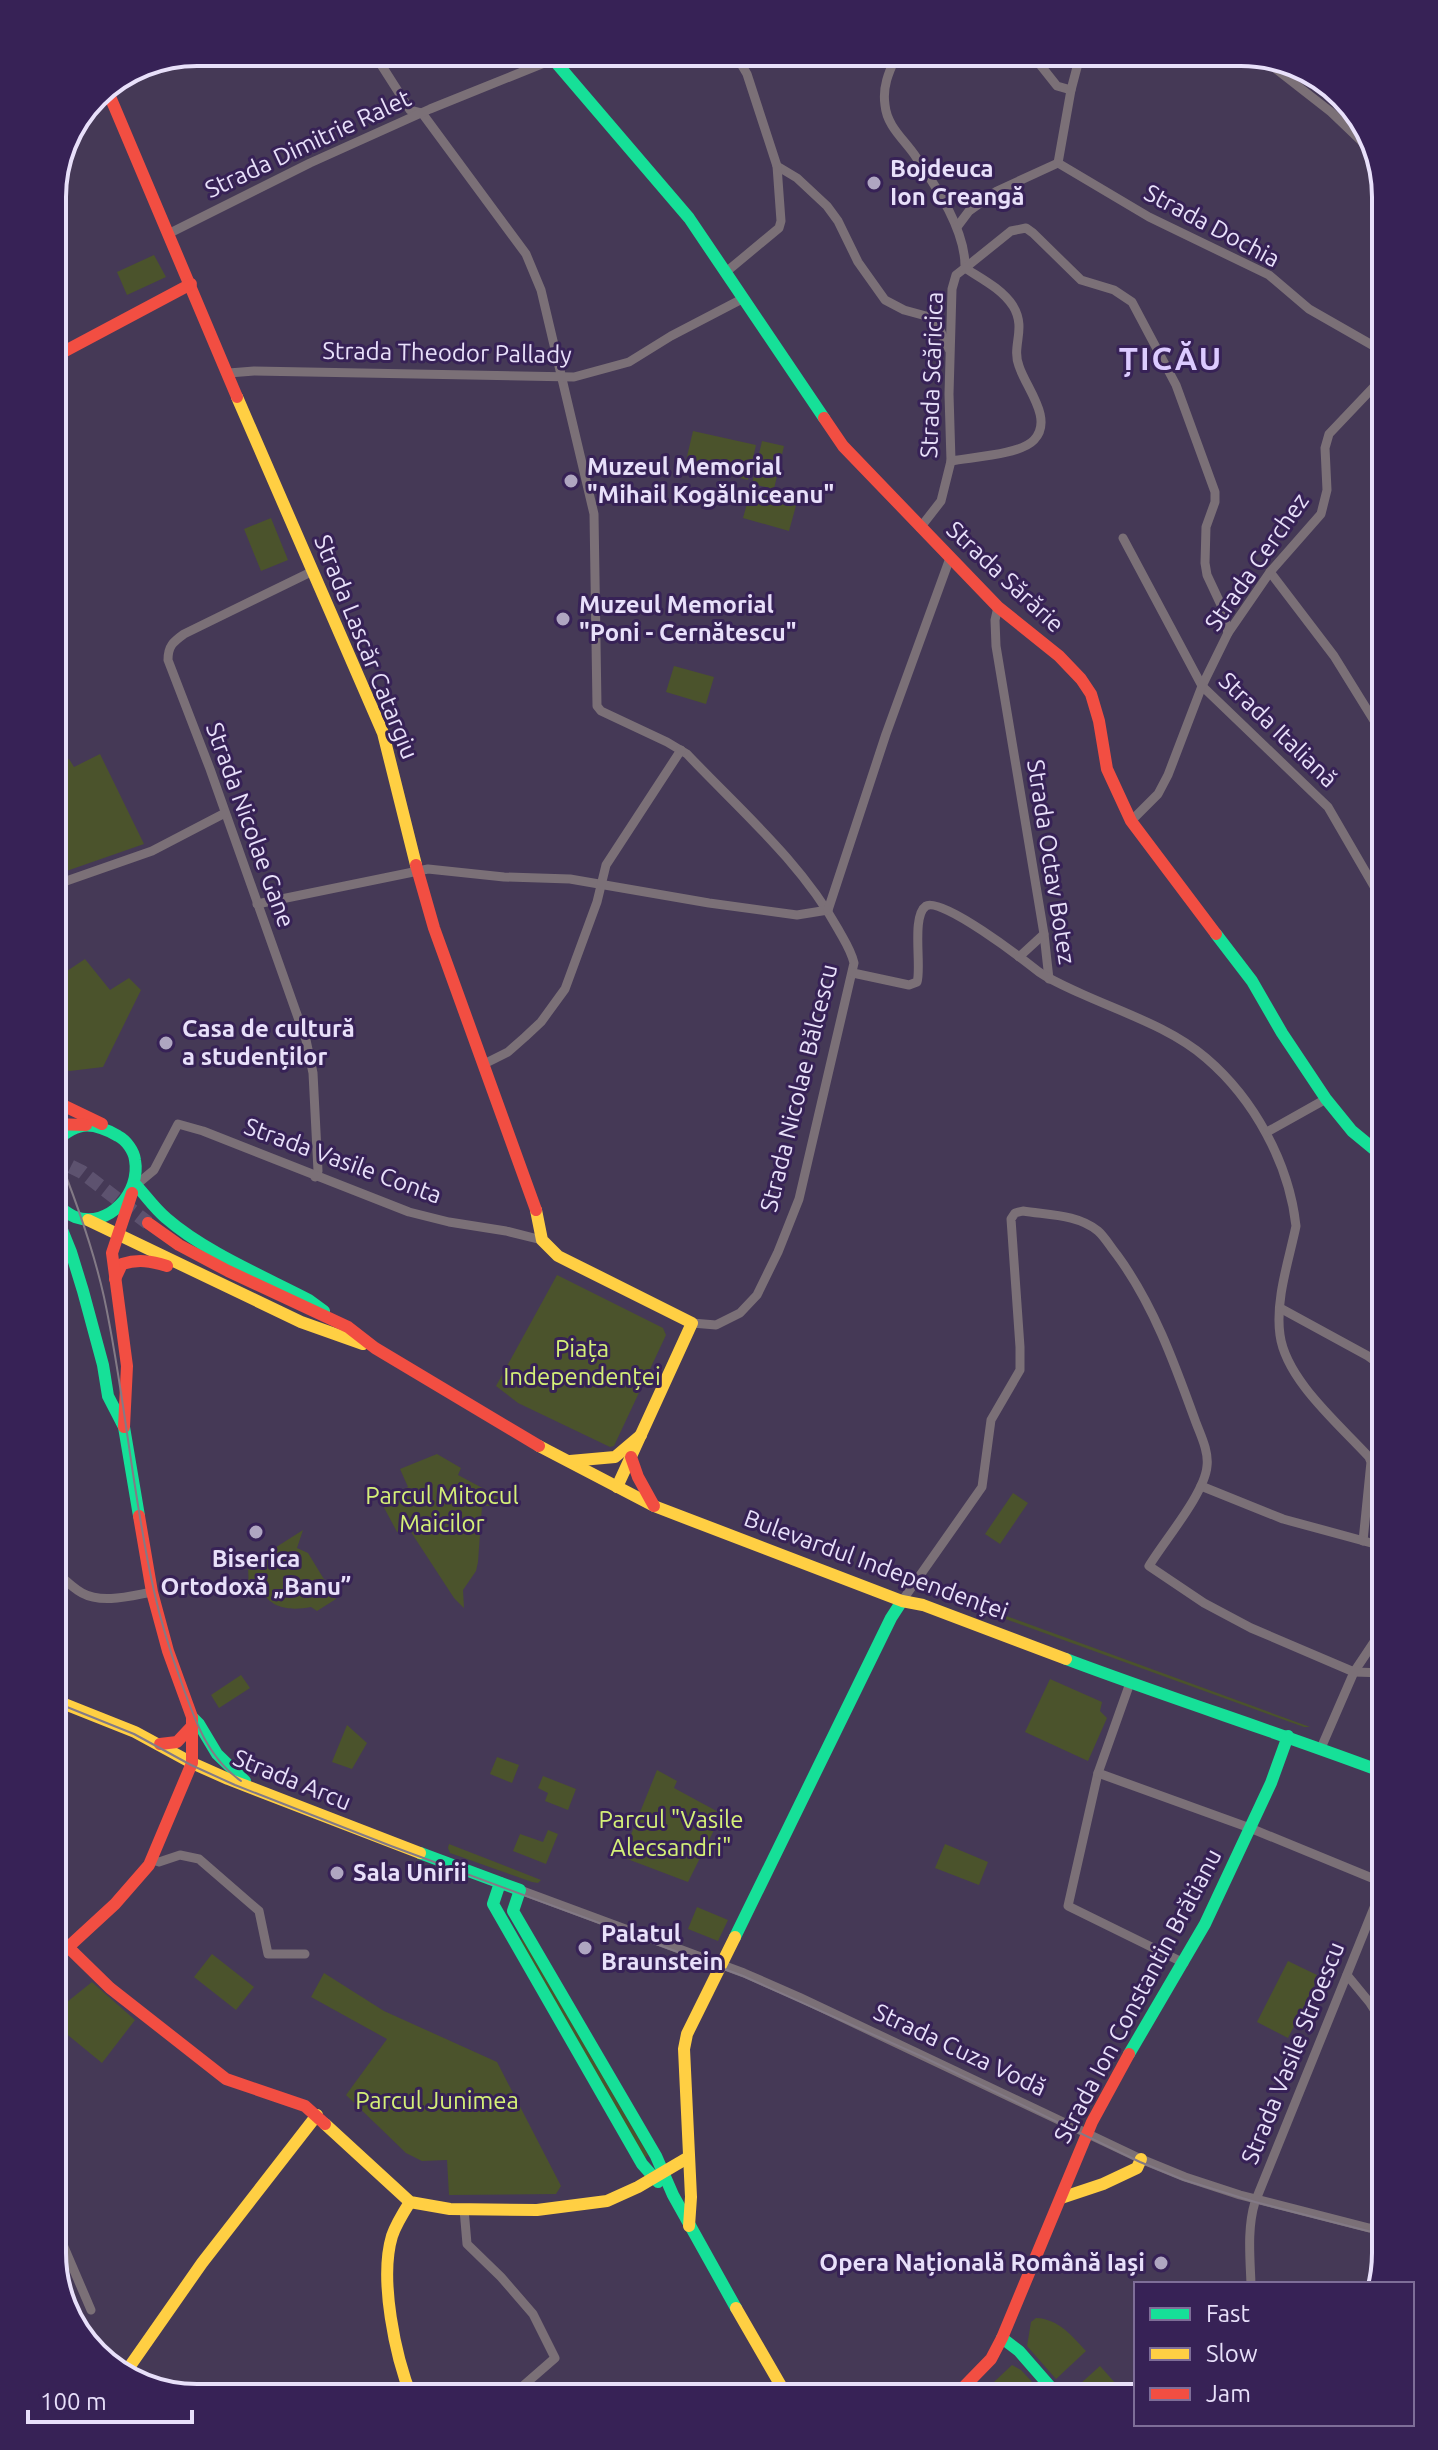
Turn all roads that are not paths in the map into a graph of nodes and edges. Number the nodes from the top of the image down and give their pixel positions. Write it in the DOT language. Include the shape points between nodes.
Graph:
graph roads {
  1 [pos="382,66"];
  2 [pos="528,66"];
  3 [pos="559,66"];
  4 [pos="742,66"];
  5 [pos="892,66"];
  6 [pos="1041,66"];
  7 [pos="1077,66"];
  8 [pos="1280,72"];
  9 [pos="1071,90"];
  10 [pos="111,98"];
  11 [pos="422,113"];
  12 [pos="1359,138"];
  13 [pos="1058,163"];
  14 [pos="777,166"];
  15 [pos="957,227"];
  16 [pos="170,233"];
  17 [pos="965,268"];
  18 [pos="726,272"];
  19 [pos="191,284"];
  20 [pos="742,299"];
  21 [pos="1372,345"];
  22 [pos="66,351"];
  23 [pos="951,354"];
  24 [pos="229,373"];
  25 [pos="562,377"];
  26 [pos="1372,389"];
  27 [pos="951,461"];
  28 [pos="920,528"];
  29 [pos="1123,538"];
  30 [pos="950,558"];
  31 [pos="313,571"];
  32 [pos="1270,572"];
  33 [pos="998,607"];
  34 [pos="1228,633"];
  35 [pos="1202,686"];
  36 [pos="1372,717"];
  37 [pos="681,750"];
  38 [pos="225,813"];
  39 [pos="1131,821"];
  40 [pos="417,871"];
  41 [pos="66,881"];
  42 [pos="1372,883"];
  43 [pos="602,884"];
  44 [pos="257,904"];
  45 [pos="828,910"];
  46 [pos="1044,934"];
  47 [pos="1019,957"];
  48 [pos="853,973"];
  49 [pos="1049,979"];
  50 [pos="484,1064"];
  51 [pos="1326,1099"];
  52 [pos="66,1106"];
  53 [pos="66,1124"];
  54 [pos="86,1125"];
  55 [pos="66,1132"];
  56 [pos="1267,1132"];
  57 [pos="119,1134"];
  58 [pos="1372,1147"];
  59 [pos="315,1177"];
  60 [pos="134,1189"];
  61 [pos="66,1214"];
  62 [pos="88,1220"];
  63 [pos="147,1226"];
  64 [pos="119,1235"];
  65 [pos="66,1239"];
  66 [pos="542,1240"];
  67 [pos="197,1273"];
  68 [pos="115,1279"];
  69 [pos="1280,1308"];
  70 [pos="692,1323"];
  71 [pos="345,1332"];
  72 [pos="1372,1359"];
  73 [pos="124,1427"];
  74 [pos="641,1435"];
  75 [pos="631,1457"];
  76 [pos="569,1461"];
  77 [pos="1201,1486"];
  78 [pos="617,1487"];
  79 [pos="654,1506"];
  80 [pos="1363,1541"];
  81 [pos="1372,1543"];
  82 [pos="66,1582"];
  83 [pos="152,1592"];
  84 [pos="902,1601"];
  85 [pos="1372,1645"];
  86 [pos="1354,1672"];
  87 [pos="1372,1673"];
  88 [pos="1130,1683"];
  89 [pos="66,1705"];
  90 [pos="192,1722"];
  91 [pos="1288,1736"];
  92 [pos="160,1744"];
  93 [pos="1321,1748"];
  94 [pos="192,1763"];
  95 [pos="1372,1768"];
  96 [pos="1098,1773"];
  97 [pos="257,1790"];
  98 [pos="1250,1828"];
  99 [pos="152,1860"];
  100 [pos="1372,1876"];
  101 [pos="500,1883"];
  102 [pos="520,1890"];
  103 [pos="1372,1913"];
  104 [pos="66,1947"];
  105 [pos="69,1948"];
  106 [pos="66,1950"];
  107 [pos="305,1954"];
  108 [pos="1184,1963"];
  109 [pos="722,1965"];
  110 [pos="1347,1975"];
  111 [pos="1372,2006"];
  112 [pos="317,2115"];
  113 [pos="1088,2133"];
  114 [pos="689,2157"];
  115 [pos="1141,2159"];
  116 [pos="658,2175"];
  117 [pos="1061,2198"];
  118 [pos="1256,2199"];
  119 [pos="410,2202"];
  120 [pos="464,2209"];
  121 [pos="689,2226"];
  122 [pos="1372,2228"];
  123 [pos="66,2252"];
  124 [pos="1251,2282"];
  125 [pos="91,2310"];
  126 [pos="1002,2338"];
  127 [pos="130,2366"];
  128 [pos="405,2384"];
  129 [pos="525,2384"];
  130 [pos="780,2384"];
  131 [pos="967,2384"];
  132 [pos="1048,2384"];
  1 -- 11 [label="street" via="410,110"];
  2 -- 11 [label="street, Strada Dimitrie Ralet"];
  3 -- 18 [label="street, Strada Sărărie" via="689,218"];
  4 -- 14 [label="street"];
  5 -- 15 [label="street, Strada Scăricica" via="884,96 889,122 916,156"];
  6 -- 9 [label="street" via="1057,86"];
  7 -- 9 [label="street"];
  8 -- 12 [label="street"];
  9 -- 13 [label="street"];
  10 -- 16 [label="street, Strada Lascăr Catargiu"];
  11 -- 16 [label="street, Strada Dimitrie Ralet"];
  11 -- 25 [label="street" via="526,254 541,290"];
  13 -- 15 [label="street" via="997,191"];
  13 -- 21 [label="street, Strada Dochia" via="1149,217 1269,275 1309,309"];
  14 -- 18 [label="street" via="779,228"];
  14 -- 23 [label="street" via="827,206 885,300 926,316 938,326"];
  15 -- 17 [label="street, Strada Scăricica"];
  16 -- 19 [label="street, Strada Lascăr Catargiu"];
  17 -- 23 [label="street, Strada Scăricica" via="952,289"];
  17 -- 27 [label="street" via="1002,292 1015,308 1018,365 1041,423 1035,439 1021,448"];
  17 -- 34 [label="street" via="1011,231 1026,228 1081,280 1132,302 1176,385 1215,492 1206,527 1205,563"];
  18 -- 20 [label="street, Strada Sărărie"];
  19 -- 22 [label="street"];
  19 -- 24 [label="street, Strada Lascăr Catargiu"];
  20 -- 25 [label="street, Strada Theodor Pallady" via="629,362"];
  20 -- 28 [label="street, Strada Sărărie" via="843,446"];
  23 -- 27 [label="street, Strada Scăricica"];
  24 -- 25 [label="street, Strada Theodor Pallady"];
  24 -- 31 [label="street, Strada Lascăr Catargiu"];
  25 -- 37 [label="street" via="594,514 597,706"];
  26 -- 32 [label="street, Strada Cerchez" via="1329,434 1321,514"];
  27 -- 28 [label="street, Strada Scăricica" via="941,501"];
  28 -- 30 [label="street, Strada Sărărie"];
  29 -- 35 [label="street, Strada Italiană"];
  30 -- 33 [label="street, Strada Sărărie"];
  30 -- 45 [label="street"];
  31 -- 38 [label="street, Strada Nicolae Gane" via="184,634 168,650"];
  31 -- 40 [label="street, Strada Lascăr Catargiu" via="383,733"];
  32 -- 34 [label="street, Strada Cerchez"];
  32 -- 36 [label="street" via="1334,656"];
  33 -- 39 [label="street, Strada Sărărie" via="1059,656 1091,694 1107,769"];
  33 -- 46 [label="street, Strada Octav Botez" via="996,646"];
  34 -- 35 [label="street, Strada Cerchez"];
  35 -- 39 [label="street, Strada Cerchez" via="1168,775 1158,794"];
  35 -- 42 [label="street, Strada Italiană" via="1328,807"];
  37 -- 43 [label="street" via="606,865"];
  37 -- 45 [label="street, Strada Nicolae Bălcescu" via="783,855"];
  38 -- 41 [label="street" via="152,851"];
  38 -- 44 [label="street, Strada Nicolae Gane"];
  39 -- 51 [label="street, Strada Sărărie" via="1252,981"];
  40 -- 43 [label="street"];
  40 -- 44 [label="street"];
  40 -- 50 [label="street, Strada Lascăr Catargiu"];
  43 -- 45 [label="street" via="797,915"];
  43 -- 50 [label="street" via="565,989 541,1022 508,1052"];
  44 -- 59 [label="street, Strada Nicolae Gane" via="311,1056"];
  45 -- 48 [label="street, Strada Nicolae Bălcescu" via="851,952"];
  46 -- 47 [label="street"];
  46 -- 49 [label="street, Strada Octav Botez"];
  47 -- 48 [label="street, Strada Octav Botez" via="934,904 922,910 917,982 909,985"];
  47 -- 49 [label="street, Strada Octav Botez"];
  48 -- 70 [label="street, Strada Nicolae Bălcescu" via="799,1199 778,1252 757,1295 740,1313 716,1325"];
  49 -- 56 [label="street" via="1188,1044 1233,1085"];
  50 -- 66 [label="street, Strada Lascăr Catargiu" via="534,1201"];
  51 -- 56 [label="street"];
  51 -- 58 [label="street, Strada Sărărie"];
  52 -- 57 [label="street"];
  53 -- 54 [label="street"];
  54 -- 55 [label="street"];
  54 -- 57 [label="street"];
  56 -- 69 [label="street" via="1296,1226"];
  57 -- 60 [label="street" via="135,1156"];
  59 -- 60 [label="street, Strada Vasile Conta" via="178,1124 154,1170"];
  59 -- 66 [label="street, Strada Vasile Conta" via="409,1212"];
  60 -- 62 [label="street" via="120,1209"];
  60 -- 64 [label="street"];
  60 -- 71 [label="street" via="178,1228 309,1300"];
  61 -- 62 [label="street"];
  62 -- 64 [label="street"];
  63 -- 71 [label="street" via="214,1269"];
  64 -- 67 [label="street"];
  64 -- 68 [label="street" via="112,1253"];
  65 -- 73 [label="street" via="108,1396"];
  66 -- 70 [label="street, Strada Vasile Conta" via="558,1256"];
  67 -- 68 [label="street" via="145,1259 122,1264"];
  67 -- 71 [label="street" via="301,1322"];
  68 -- 73 [label="street" via="126,1340 129,1392"];
  69 -- 72 [label="street"];
  69 -- 80 [label="street" via="1280,1336 1289,1362 1371,1462"];
  70 -- 74 [label="street"];
  71 -- 76 [label="street, Bulevardul Independenței"];
  73 -- 83 [label="street"];
  74 -- 75 [label="street"];
  74 -- 76 [label="street" via="615,1457"];
  75 -- 78 [label="street"];
  75 -- 79 [label="street"];
  76 -- 78 [label="street, Bulevardul Independenței"];
  77 -- 80 [label="street" via="1283,1519"];
  77 -- 84 [label="street" via="1207,1460 1180,1377 1125,1267 1100,1233 1083,1222 1015,1213 1011,1219 1020,1370 991,1420 982,1487"];
  77 -- 86 [label="street" via="1149,1566 1251,1628"];
  78 -- 79 [label="street, Bulevardul Independenței"];
  79 -- 84 [label="street, Bulevardul Independenței"];
  80 -- 81 [label="street"];
  82 -- 83 [label="street" via="95,1598"];
  83 -- 90 [label="street"];
  84 -- 88 [label="street, Bulevardul Independenței"];
  84 -- 109 [label="street"];
  85 -- 86 [label="street"];
  86 -- 87 [label="street"];
  86 -- 93 [label="street"];
  88 -- 91 [label="street, Bulevardul Independenței"];
  88 -- 96 [label="street"];
  89 -- 92 [label="street, Strada Arcu"];
  90 -- 92 [label="street" via="177,1742"];
  90 -- 94 [label="street"];
  90 -- 97 [label="street" via="199,1724 224,1763"];
  91 -- 93 [label="street, Bulevardul Independenței"];
  91 -- 98 [label="street, Strada Ion Constantin Brătianu"];
  92 -- 94 [label="street, Strada Arcu"];
  93 -- 95 [label="street, Bulevardul Independenței"];
  94 -- 97 [label="street, Strada Arcu"];
  94 -- 99 [label="street"];
  96 -- 98 [label="street"];
  96 -- 108 [label="street" via="1068,1906"];
  97 -- 101 [label="street, Strada Arcu"];
  98 -- 100 [label="street"];
  98 -- 108 [label="street, Strada Ion Constantin Brătianu"];
  99 -- 105 [label="street"];
  99 -- 107 [label="street" via="180,1855 199,1859 259,1911 268,1954"];
  101 -- 102 [label="street, Strada Arcu"];
  101 -- 116 [label="street" via="493,1904 634,2151"];
  102 -- 109 [label="street, Strada Cuza Vodă"];
  102 -- 116 [label="street" via="513,1911"];
  103 -- 110 [label="street, Strada Vasile Stroescu"];
  104 -- 105 [label="street"];
  105 -- 106 [label="street"];
  105 -- 112 [label="street" via="110,1988 226,2079 290,2100"];
  108 -- 113 [label="street, Strada Ion Constantin Brătianu"];
  109 -- 113 [label="street, Strada Cuza Vodă"];
  109 -- 114 [label="street" via="684,2049"];
  110 -- 111 [label="street"];
  110 -- 118 [label="street, Strada Vasile Stroescu"];
  112 -- 119 [label="street"];
  112 -- 127 [label="street" via="209,2253"];
  113 -- 115 [label="street, Strada Cuza Vodă"];
  113 -- 117 [label="street, Strada Ion Constantin Brătianu"];
  114 -- 116 [label="street"];
  114 -- 121 [label="street"];
  115 -- 117 [label="street" via="1137,2168"];
  115 -- 118 [label="street, Strada Cuza Vodă"];
  116 -- 120 [label="street" via="618,2197 586,2205"];
  116 -- 121 [label="street"];
  117 -- 126 [label="street, Strada Ion Constantin Brătianu"];
  118 -- 122 [label="street, Strada Cuza Vodă"];
  118 -- 124 [label="street, Strada Vasile Stroescu" via="1251,2214"];
  119 -- 120 [label="street"];
  119 -- 128 [label="street" via="391,2242 389,2288"];
  120 -- 129 [label="street" via="467,2244 533,2314 555,2358"];
  121 -- 130 [label="street"];
  123 -- 125 [label="street"];
  126 -- 131 [label="street, Strada Ion Constantin Brătianu" via="991,2359"];
  126 -- 132 [label="street"];
}
